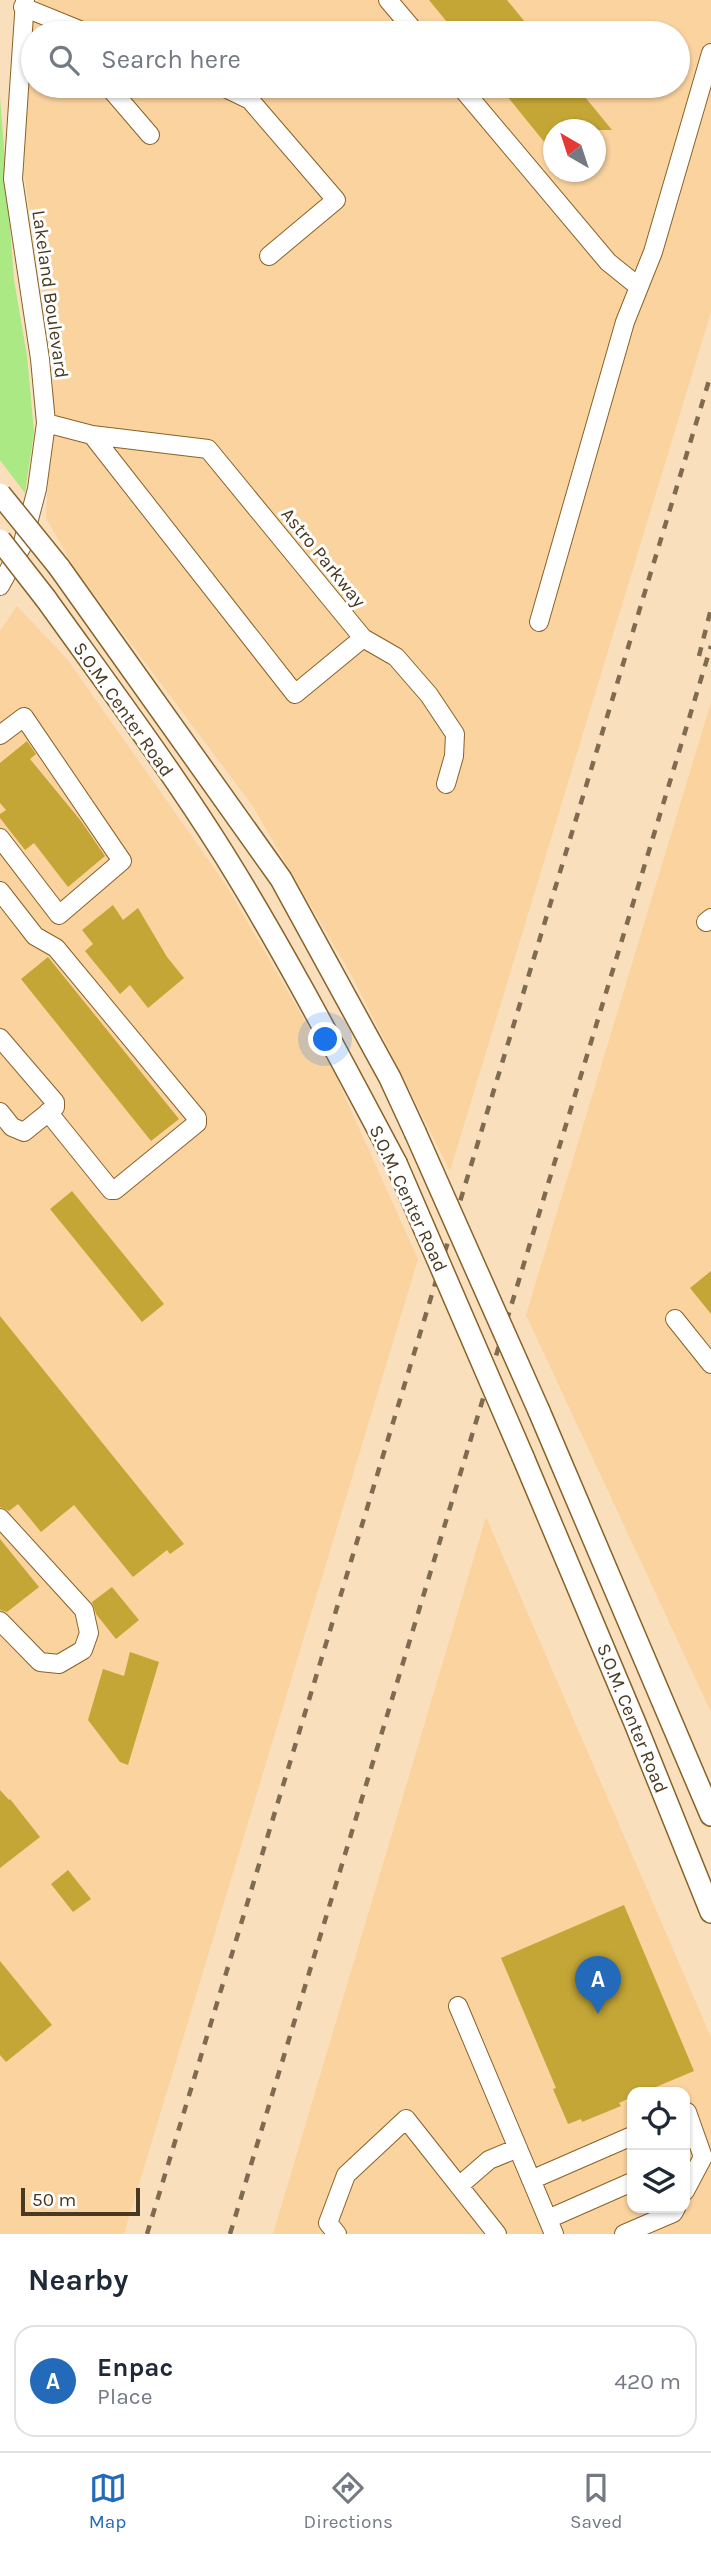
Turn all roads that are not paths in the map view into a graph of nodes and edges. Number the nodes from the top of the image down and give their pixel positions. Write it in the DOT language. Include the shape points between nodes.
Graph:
graph roads {
  1 [pos="388,0"];
  2 [pos="24,3"];
  3 [pos="50,18"];
  4 [pos="23,21"];
  5 [pos="53,21"];
  6 [pos="57,21"];
  7 [pos="406,21"];
  8 [pos="21,51"];
  9 [pos="711,53"];
  10 [pos="118,98"];
  11 [pos="246,98"];
  12 [pos="470,98"];
  13 [pos="150,135"];
  14 [pos="269,256"];
  15 [pos="639,287"];
  16 [pos="46,423"];
  17 [pos="92,435"];
  18 [pos="0,494"];
  19 [pos="0,541"];
  20 [pos="0,586"];
  21 [pos="539,622"];
  22 [pos="363,638"];
  23 [pos="0,735"];
  24 [pos="446,784"];
  25 [pos="0,838"];
  26 [pos="0,891"];
  27 [pos="0,1038"];
  28 [pos="0,1112"];
  29 [pos="48,1112"];
  30 [pos="675,1319"];
  31 [pos="711,1364"];
  32 [pos="0,1518"];
  33 [pos="0,1621"];
  34 [pos="711,1815"];
  35 [pos="711,1912"];
  36 [pos="458,2006"];
  37 [pos="690,2120"];
  38 [pos="627,2138"];
  39 [pos="518,2148"];
  40 [pos="702,2152"];
  41 [pos="690,2158"];
  42 [pos="531,2180"];
  43 [pos="690,2182"];
  44 [pos="627,2185"];
  45 [pos="458,2186"];
  46 [pos="673,2213"];
  47 [pos="551,2227"];
  48 [pos="337,2234"];
  49 [pos="497,2234"];
  50 [pos="624,2234"];
  1 -- 7 [label="street"];
  2 -- 3 [label="street"];
  2 -- 4 [label="street, Lakeland Boulevard"];
  3 -- 5 [label="street"];
  3 -- 6 [label="street"];
  8 -- 16 [label="street, Lakeland Boulevard" via="13,179"];
  9 -- 15 [label="street"];
  10 -- 13 [label="street"];
  11 -- 14 [label="street" via="337,200"];
  12 -- 15 [label="street" via="608,262"];
  15 -- 21 [label="street"];
  16 -- 17 [label="street, Astro Parkway"];
  16 -- 20 [label="street, Lakeland Boulevard" via="37,489 22,546"];
  17 -- 22 [label="street, Astro Parkway" via="208,449"];
  17 -- 22 [label="street" via="295,694"];
  18 -- 34 [label="main road, S.O.M. Center Road, bridge" via="59,567 281,879 390,1078 539,1410"];
  19 -- 35 [label="main road, S.O.M. Center Road, bridge" via="140,729 224,854 285,954 396,1163"];
  22 -- 24 [label="street, Astro Parkway" via="396,657 455,734"];
  23 -- 25 [label="street" via="24,717 122,860 59,915"];
  26 -- 29 [label="street" via="35,936 56,948 197,1123 111,1190"];
  27 -- 29 [label="street" via="55,1102"];
  28 -- 29 [label="street" via="12,1127 24,1132"];
  30 -- 31 [label="street"];
  32 -- 33 [label="street" via="84,1610 89,1633 83,1650 59,1664 40,1662"];
  36 -- 39 [label="street"];
  37 -- 40 [label="street"];
  38 -- 42 [label="street"];
  39 -- 42 [label="street"];
  39 -- 45 [label="street" via="489,2160"];
  40 -- 41 [label="street"];
  40 -- 43 [label="street"];
  42 -- 47 [label="street"];
  44 -- 47 [label="street"];
  45 -- 48 [label="street" via="406,2119 346,2175 328,2223"];
  45 -- 49 [label="street"];
  46 -- 50 [label="street"];
}
